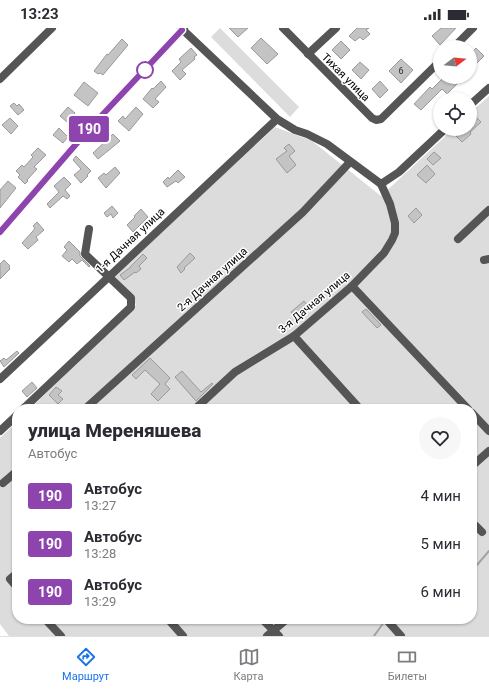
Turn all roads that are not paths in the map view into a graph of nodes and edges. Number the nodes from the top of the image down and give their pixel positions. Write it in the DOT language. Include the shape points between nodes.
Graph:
graph roads {
  1 [pos="52,28"];
  2 [pos="182,28"];
  3 [pos="283,28"];
  4 [pos="336,28"];
  5 [pos="473,28"];
  6 [pos="461,40"];
  7 [pos="308,54"];
  8 [pos="433,68"];
  9 [pos="0,79"];
  10 [pos="489,88"];
  11 [pos="477,99"];
  12 [pos="277,119"];
  13 [pos="438,136"];
  14 [pos="350,162"];
  15 [pos="381,184"];
  16 [pos="489,210"];
  17 [pos="89,229"];
  18 [pos="0,232"];
  19 [pos="458,239"];
  20 [pos="108,276"];
  21 [pos="352,286"];
  22 [pos="294,336"];
  23 [pos="0,379"];
  24 [pos="28,404"];
  25 [pos="91,404"];
  26 [pos="200,404"];
  27 [pos="355,404"];
  28 [pos="463,404"];
  29 [pos="477,418"];
  30 [pos="12,420"];
  31 [pos="0,431"];
  32 [pos="489,431"];
  33 [pos="489,451"];
  34 [pos="477,462"];
  35 [pos="12,475"];
  36 [pos="3,483"];
  37 [pos="477,527"];
  38 [pos="482,532"];
  39 [pos="50,624"];
  40 [pos="172,624"];
  41 [pos="267,624"];
  42 [pos="283,624"];
  43 [pos="390,624"];
  44 [pos="276,633"];
  45 [pos="61,636"];
  46 [pos="183,636"];
  47 [pos="266,636"];
  48 [pos="401,636"];
  1 -- 9 [label="street"];
  2 -- 12 [label="street"];
  2 -- 18 [label="street" via="90,128"];
  3 -- 7 [label="street"];
  4 -- 7 [label="street, Тихая улица"];
  5 -- 6 [label="street"];
  7 -- 8 [label="street, Тихая улица" via="376,120 381,119"];
  10 -- 11 [label="street"];
  12 -- 14 [label="street" via="327,144"];
  12 -- 20 [label="street, 1-я Дачная улица"];
  13 -- 15 [label="street" via="399,172"];
  14 -- 15 [label="street"];
  14 -- 25 [label="street, 2-я Дачная улица" via="303,212"];
  15 -- 21 [label="street, 3-я Дачная улица" via="393,212 395,232 389,246"];
  16 -- 19 [label="street"];
  17 -- 20 [label="street" via="85,254"];
  20 -- 23 [label="street, 1-я Дачная улица"];
  20 -- 24 [label="street" via="131,298 131,307"];
  21 -- 22 [label="street, 3-я Дачная улица"];
  21 -- 28 [label="street"];
  22 -- 26 [label="street, 3-я Дачная улица" via="228,378"];
  22 -- 27 [label="street"];
  29 -- 32 [label="street"];
  30 -- 31 [label="street"];
  33 -- 34 [label="street"];
  35 -- 36 [label="street"];
  37 -- 38 [label="street"];
  39 -- 45 [label="street"];
  40 -- 46 [label="street"];
  41 -- 44 [label="street"];
  42 -- 44 [label="street"];
  43 -- 48 [label="street"];
  44 -- 47 [label="street"];
}
